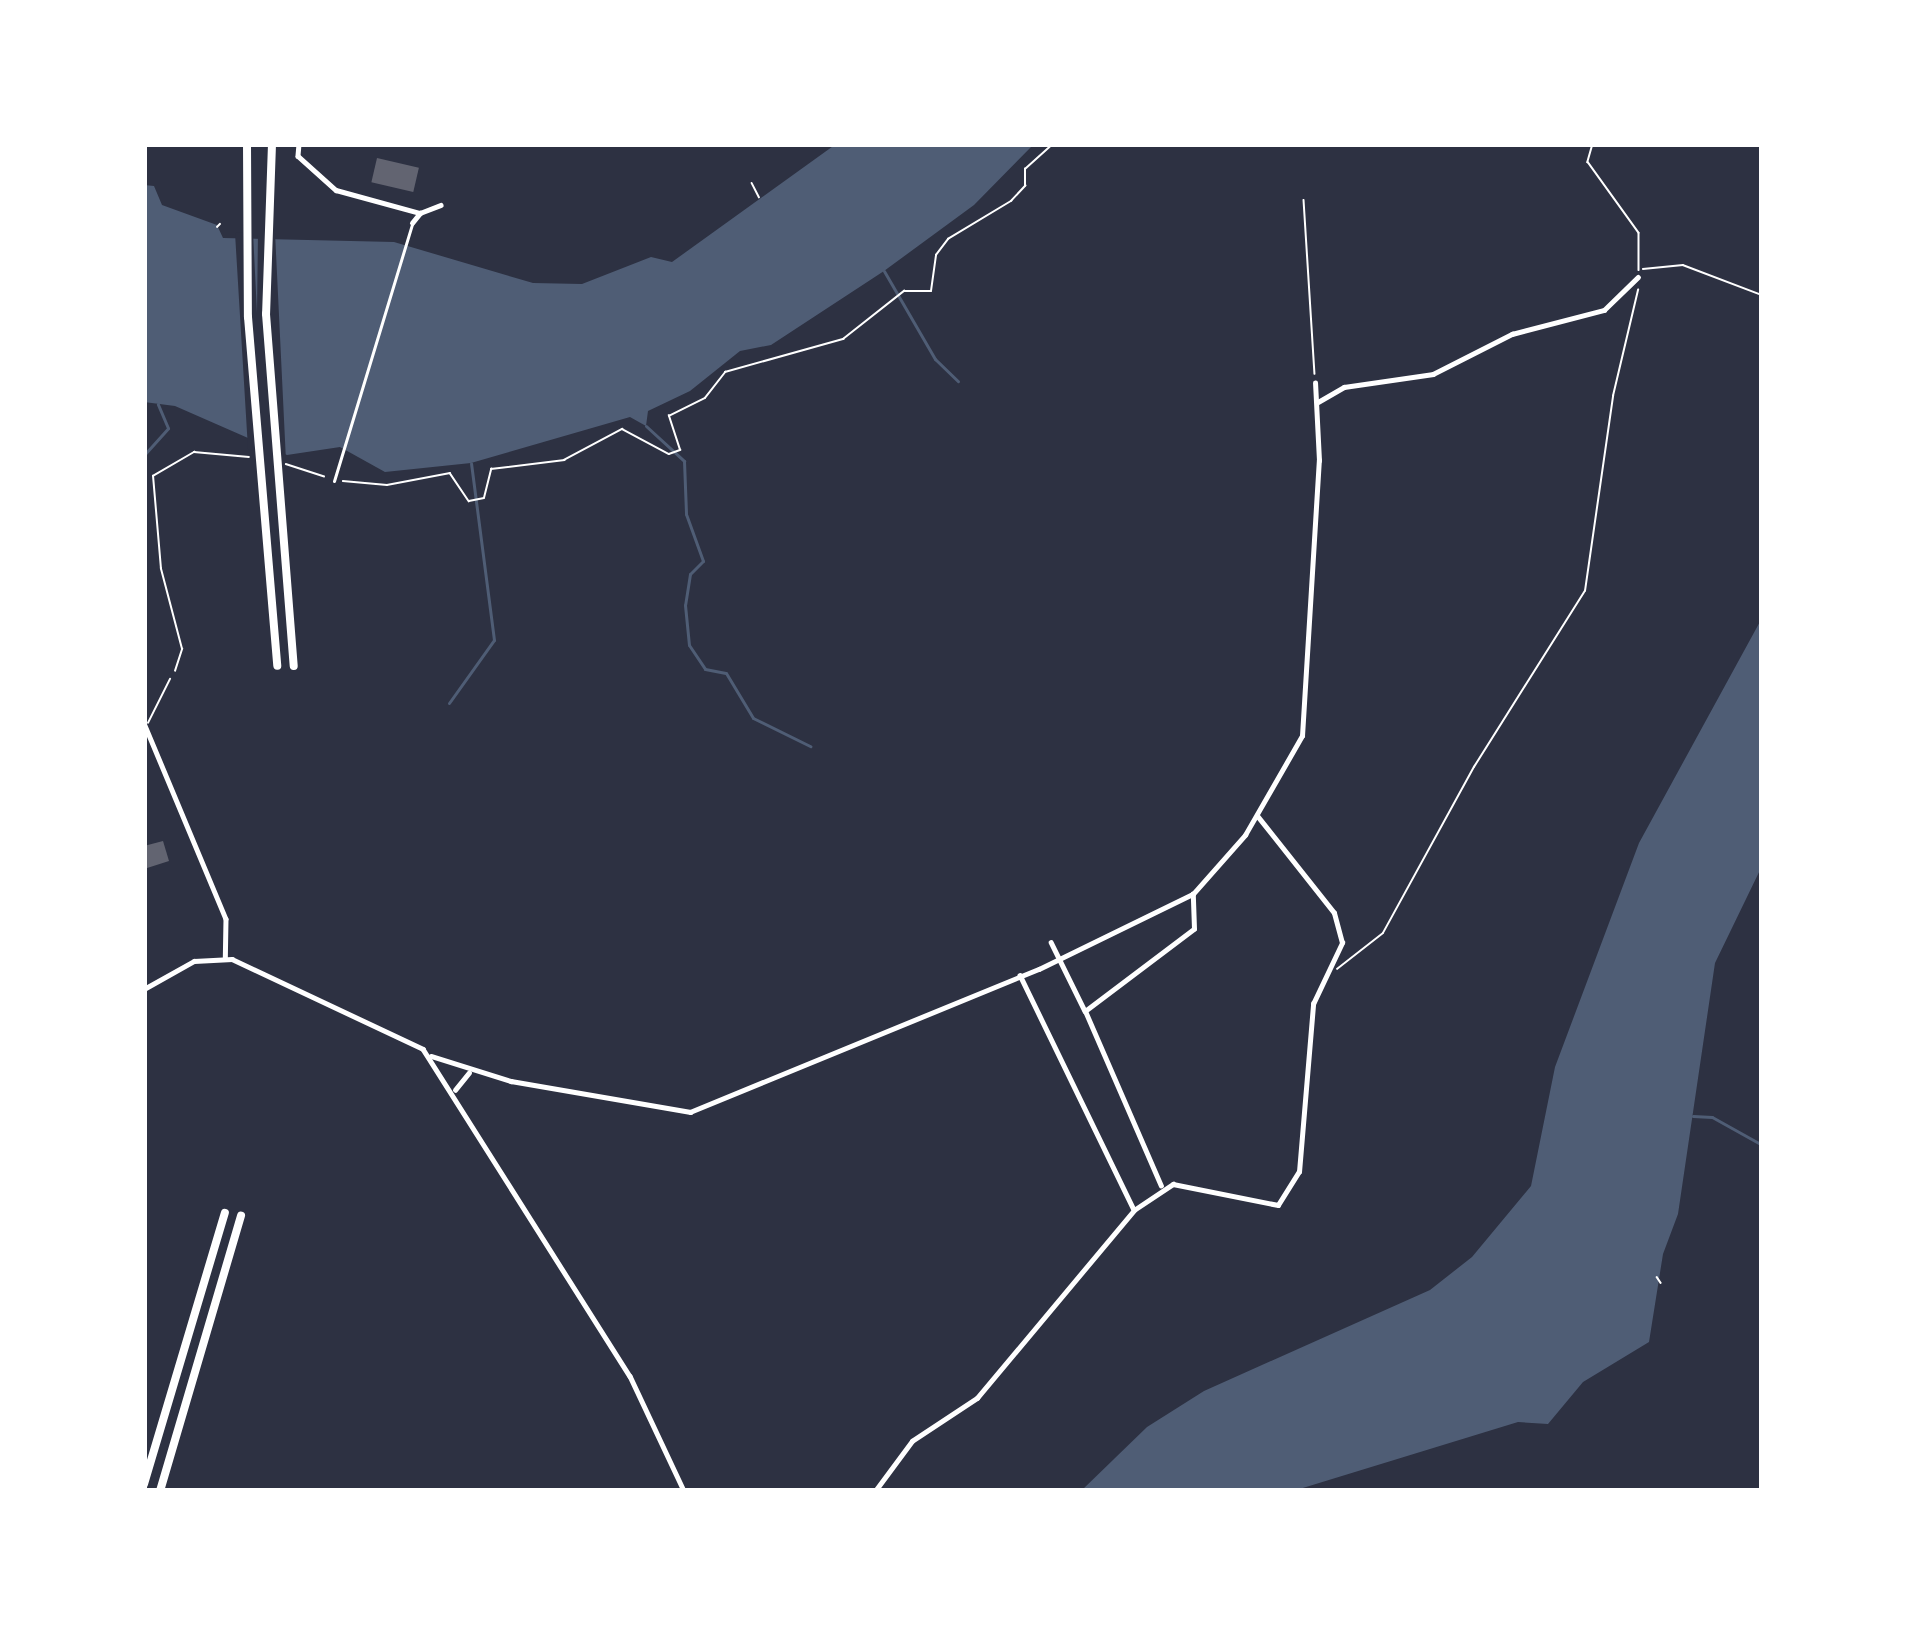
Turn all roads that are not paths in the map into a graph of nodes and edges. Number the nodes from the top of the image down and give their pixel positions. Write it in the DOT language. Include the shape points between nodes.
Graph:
graph roads {
  1 [pos="247,144"];
  2 [pos="272,144"];
  3 [pos="299,144"];
  4 [pos="441,205"];
  5 [pos="420,213"];
  6 [pos="412,225"];
  7 [pos="1638,277"];
  8 [pos="1316,383"];
  9 [pos="1318,402"];
  10 [pos="334,480"];
  11 [pos="278,666"];
  12 [pos="294,666"];
  13 [pos="170,679"];
  14 [pos="146,723"];
  15 [pos="1258,817"];
  16 [pos="1193,894"];
  17 [pos="1051,942"];
  18 [pos="225,958"];
  19 [pos="1020,975"];
  20 [pos="144,989"];
  21 [pos="1085,1011"];
  22 [pos="431,1056"];
  23 [pos="475,1073"];
  24 [pos="456,1095"];
  25 [pos="1161,1186"];
  26 [pos="1135,1210"];
  27 [pos="225,1213"];
  28 [pos="241,1216"];
  29 [pos="1762,1394"];
  30 [pos="1762,1453"];
  31 [pos="144,1484"];
  32 [pos="160,1491"];
  33 [pos="684,1491"];
  34 [pos="875,1491"];
  1 -- 11 [label="highway" via="245,274"];
  2 -- 12 [label="highway" via="266,314"];
  3 -- 5 [label="street" via="298,156 329,187"];
  4 -- 5 [label="street"];
  5 -- 6 [label="street"];
  6 -- 10 [label="street"];
  7 -- 9 [label="street" via="1604,310 1512,334 1433,374 1344,387"];
  8 -- 9 [label="street"];
  9 -- 15 [label="street" via="1302,736"];
  13 -- 14 [label="lane"];
  14 -- 18 [label="street" via="226,919"];
  15 -- 16 [label="street"];
  15 -- 25 [label="street" via="1338,922 1333,970 1313,1004 1304,1148 1291,1193 1266,1208 1204,1188"];
  16 -- 19 [label="street"];
  16 -- 21 [label="street" via="1194,929"];
  17 -- 21 [label="street"];
  18 -- 20 [label="street" via="194,962"];
  18 -- 22 [label="street" via="406,1037"];
  19 -- 23 [label="street" via="690,1112"];
  19 -- 26 [label="street"];
  21 -- 25 [label="street"];
  22 -- 23 [label="street"];
  22 -- 24 [label="street"];
  23 -- 24 [label="street" via="461,1075"];
  24 -- 33 [label="street" via="630,1376"];
  25 -- 26 [label="street"];
  26 -- 34 [label="street" via="970,1404 912,1441"];
  27 -- 31 [label="highway"];
  28 -- 32 [label="highway"];
  29 -- 30 [label="street"];
}
